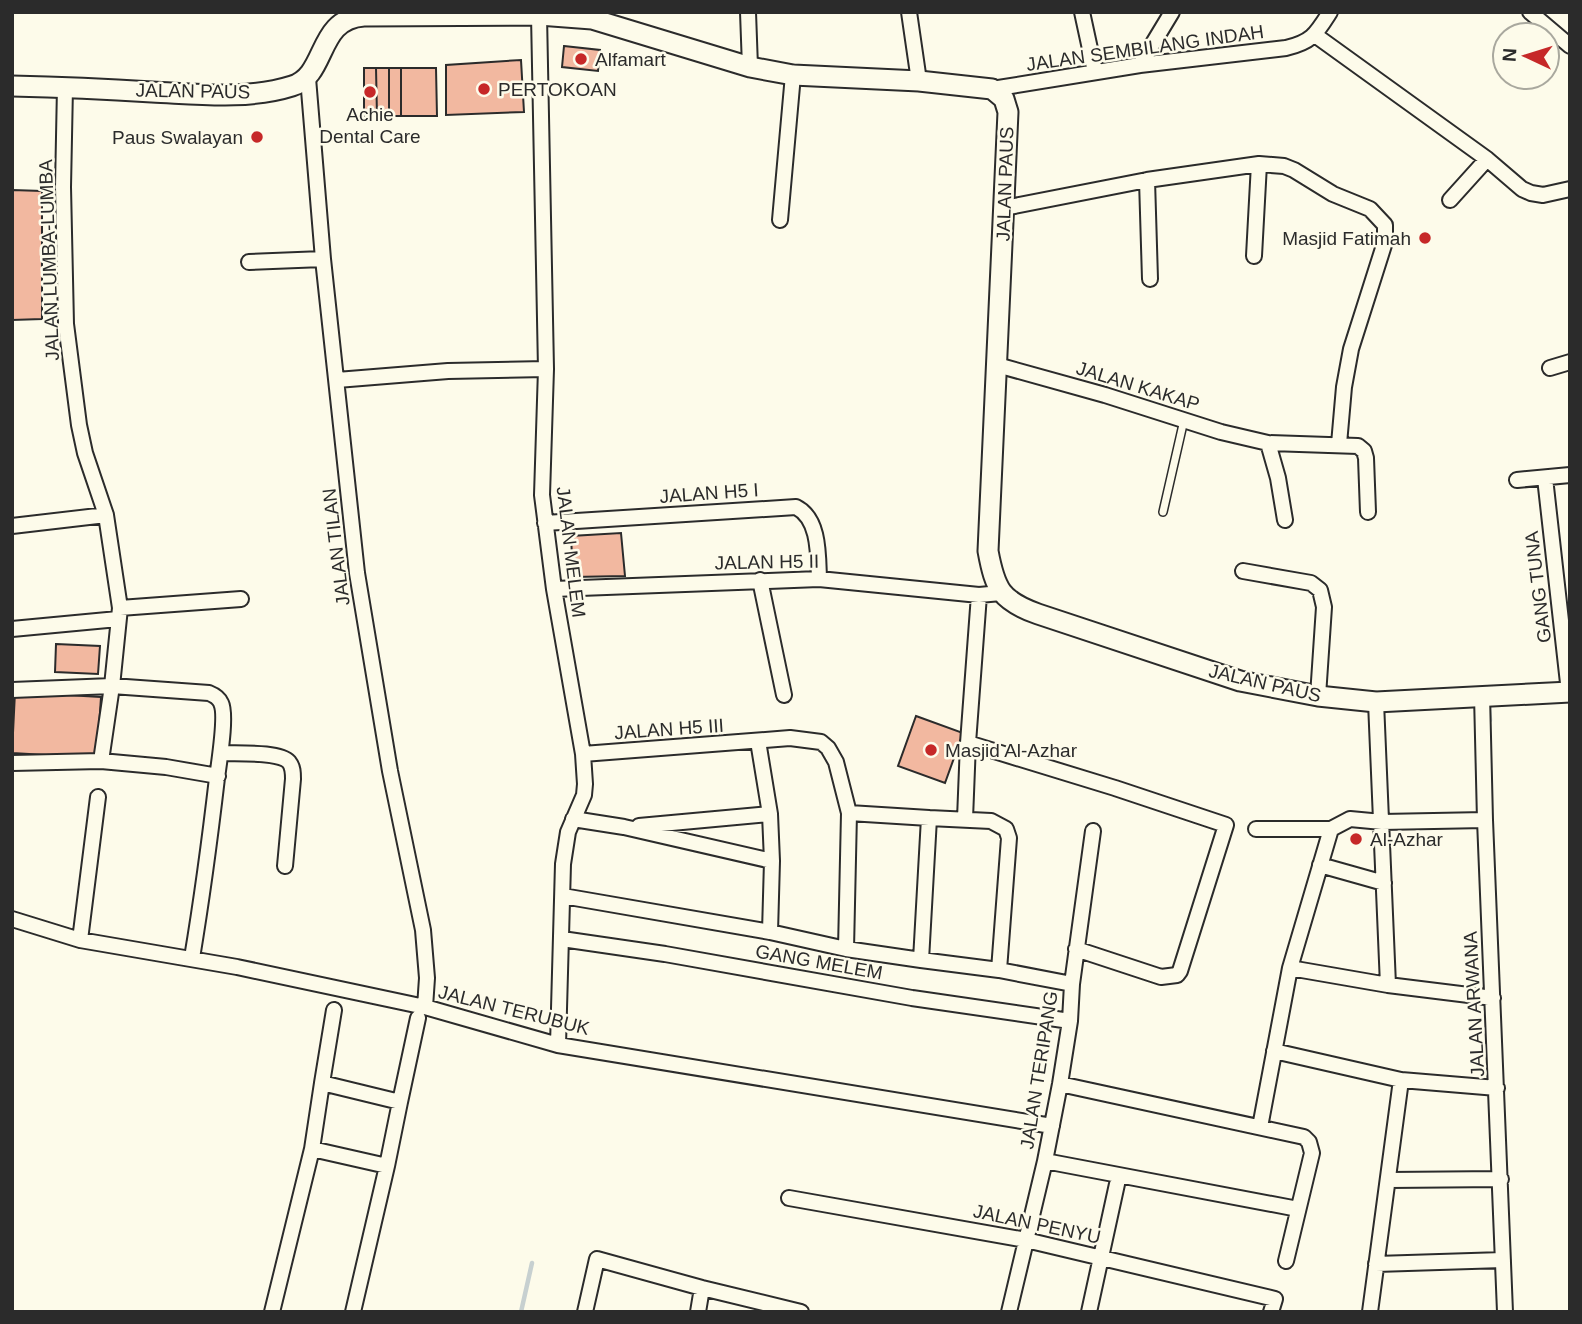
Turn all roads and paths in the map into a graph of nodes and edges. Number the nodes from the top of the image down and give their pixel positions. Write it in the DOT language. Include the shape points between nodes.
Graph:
graph roads {
  1 [pos="748,12"];
  2 [pos="909,12"];
  3 [pos="1082,12"];
  4 [pos="1172,12"];
  5 [pos="1330,12"];
  6 [pos="1530,12"];
  7 [pos="540,15"];
  8 [pos="584,15"];
  9 [pos="347,16"];
  10 [pos="1315,35"];
  11 [pos="1570,46"];
  12 [pos="1140,65"];
  13 [pos="750,67"];
  14 [pos="1095,72"];
  15 [pos="793,75"];
  16 [pos="308,78"];
  17 [pos="919,81"];
  18 [pos="12,86"];
  19 [pos="65,87"];
  20 [pos="992,89"];
  21 [pos="1487,159"];
  22 [pos="1259,164"];
  23 [pos="1147,180"];
  24 [pos="1570,189"];
  25 [pos="1450,200"];
  26 [pos="1004,208"];
  27 [pos="780,220"];
  28 [pos="1254,256"];
  29 [pos="323,259"];
  30 [pos="249,262"];
  31 [pos="1150,279"];
  32 [pos="1570,362"];
  33 [pos="997,365"];
  34 [pos="1550,368"];
  35 [pos="546,369"];
  36 [pos="337,380"];
  37 [pos="1184,420"];
  38 [pos="1268,443"];
  39 [pos="1339,444"];
  40 [pos="1570,475"];
  41 [pos="1545,478"];
  42 [pos="1517,480"];
  43 [pos="1163,512"];
  44 [pos="1368,512"];
  45 [pos="106,515"];
  46 [pos="1285,520"];
  47 [pos="545,523"];
  48 [pos="12,526"];
  49 [pos="1243,571"];
  50 [pos="820,579"];
  51 [pos="760,580"];
  52 [pos="554,589"];
  53 [pos="1001,593"];
  54 [pos="979,595"];
  55 [pos="241,599"];
  56 [pos="119,613"];
  57 [pos="12,629"];
  58 [pos="112,686"];
  59 [pos="12,691"];
  60 [pos="1569,692"];
  61 [pos="783,695"];
  62 [pos="1482,695"];
  63 [pos="1318,696"];
  64 [pos="1376,702"];
  65 [pos="758,741"];
  66 [pos="968,743"];
  67 [pos="221,753"];
  68 [pos="583,754"];
  69 [pos="101,761"];
  70 [pos="12,763"];
  71 [pos="218,776"];
  72 [pos="98,797"];
  73 [pos="849,813"];
  74 [pos="770,814"];
  75 [pos="929,818"];
  76 [pos="573,819"];
  77 [pos="965,819"];
  78 [pos="1485,820"];
  79 [pos="1381,822"];
  80 [pos="624,827"];
  81 [pos="1331,829"];
  82 [pos="1256,830"];
  83 [pos="1093,831"];
  84 [pos="772,861"];
  85 [pos="1320,865"];
  86 [pos="285,866"];
  87 [pos="1384,883"];
  88 [pos="563,896"];
  89 [pos="12,919"];
  90 [pos="770,932"];
  91 [pos="562,939"];
  92 [pos="80,940"];
  93 [pos="846,949"];
  94 [pos="1076,949"];
  95 [pos="192,958"];
  96 [pos="921,960"];
  97 [pos="1290,968"];
  98 [pos="999,970"];
  99 [pos="1072,984"];
  100 [pos="1388,985"];
  101 [pos="1493,998"];
  102 [pos="334,1010"];
  103 [pos="421,1013"];
  104 [pos="1070,1021"];
  105 [pos="558,1045"];
  106 [pos="1275,1051"];
  107 [pos="1401,1080"];
  108 [pos="323,1083"];
  109 [pos="1060,1084"];
  110 [pos="1497,1088"];
  111 [pos="400,1101"];
  112 [pos="1052,1126"];
  113 [pos="1260,1127"];
  114 [pos="312,1149"];
  115 [pos="1045,1161"];
  116 [pos="387,1166"];
  117 [pos="1501,1179"];
  118 [pos="1389,1180"];
  119 [pos="1117,1184"];
  120 [pos="789,1198"];
  121 [pos="1298,1209"];
  122 [pos="1026,1240"];
  123 [pos="1100,1257"];
  124 [pos="1503,1260"];
  125 [pos="1286,1261"];
  126 [pos="1376,1264"];
  127 [pos="702,1288"];
  128 [pos="1273,1305"];
  129 [pos="771,1308"];
  130 [pos="272,1312"];
  131 [pos="353,1312"];
  132 [pos="585,1312"];
  133 [pos="698,1312"];
  134 [pos="801,1312"];
  135 [pos="1009,1312"];
  136 [pos="1089,1312"];
  137 [pos="1370,1312"];
  138 [pos="1505,1312"];
  1 -- 13 [label="street"];
  2 -- 17 [label="street"];
  3 -- 14 [label="street"];
  4 -- 12 [label="street"];
  5 -- 10 [label="street"];
  6 -- 11 [label="street"];
  7 -- 8 [label="main road"];
  7 -- 9 [label="main road"];
  7 -- 35 [label="street, JALAN MELEM"];
  8 -- 13 [label="main road"];
  9 -- 16 [label="main road" via="330,36"];
  10 -- 12 [label="street, JALAN SEMBILANG INDAH" via="1286,48"];
  10 -- 21 [label="street"];
  12 -- 14 [label="street, JALAN SEMBILANG INDAH"];
  13 -- 15 [label="main road"];
  14 -- 20 [label="street, JALAN SEMBILANG INDAH"];
  15 -- 17 [label="main road"];
  15 -- 27 [label="street"];
  16 -- 19 [label="main road, JALAN PAUS" via="279,89 211,95"];
  16 -- 29 [label="street, JALAN TILAN"];
  17 -- 20 [label="main road"];
  18 -- 19 [label="main road, JALAN PAUS"];
  19 -- 45 [label="street, JALAN LUMBA-LUMBA" via="66,324 79,425"];
  20 -- 26 [label="main road, JALAN PAUS" via="1004,99 1008,112"];
  21 -- 24 [label="street" via="1531,193 1548,195"];
  21 -- 25 [label="street"];
  22 -- 23 [label="street"];
  22 -- 28 [label="street"];
  22 -- 39 [label="street" via="1294,170 1333,194 1370,209 1385,225 1385,242 1351,349"];
  23 -- 26 [label="street"];
  23 -- 31 [label="street"];
  26 -- 33 [label="main road, JALAN PAUS"];
  29 -- 30 [label="street"];
  29 -- 36 [label="street, JALAN TILAN"];
  32 -- 34 [label="street"];
  33 -- 37 [label="street, JALAN KAKAP"];
  33 -- 53 [label="main road, JALAN PAUS" via="988,551"];
  35 -- 36 [label="street" via="448,370"];
  35 -- 47 [label="street, JALAN MELEM"];
  36 -- 103 [label="street, JALAN TILAN" via="357,573 390,771 424,930 427,978"];
  37 -- 38 [label="street, JALAN KAKAP"];
  37 -- 43 [label="lane"];
  38 -- 39 [label="street, JALAN KAKAP"];
  38 -- 46 [label="street"];
  39 -- 44 [label="street" via="1364,451"];
  40 -- 41 [label="street"];
  41 -- 42 [label="street"];
  41 -- 60 [label="street, GANG TUNA"];
  45 -- 48 [label="street"];
  45 -- 56 [label="street, JALAN LUMBA-LUMBA"];
  47 -- 50 [label="street, JALAN H5 I" via="796,507 812,525"];
  47 -- 52 [label="street, JALAN MELEM"];
  49 -- 63 [label="street" via="1311,583 1320,590 1324,607"];
  50 -- 51 [label="street, JALAN H5 II"];
  50 -- 54 [label="street, JALAN H5 II"];
  51 -- 52 [label="street, JALAN H5 II"];
  51 -- 61 [label="street"];
  52 -- 68 [label="street, JALAN MELEM"];
  53 -- 54 [label="street, JALAN H5 II"];
  53 -- 63 [label="main road, JALAN PAUS" via="1038,614 1240,681"];
  54 -- 66 [label="street"];
  55 -- 56 [label="street"];
  56 -- 57 [label="street"];
  56 -- 58 [label="street, JALAN LUMBA-LUMBA"];
  58 -- 59 [label="street"];
  58 -- 67 [label="street" via="216,696 223,710"];
  58 -- 69 [label="street, JALAN LUMBA-LUMBA"];
  60 -- 62 [label="main road, JALAN PAUS"];
  62 -- 64 [label="main road, JALAN PAUS"];
  62 -- 78 [label="street, JALAN ARWANA"];
  63 -- 64 [label="main road, JALAN PAUS"];
  64 -- 79 [label="street"];
  65 -- 68 [label="street, JALAN H5 III"];
  65 -- 73 [label="street, JALAN H5 III" via="790,738 821,742 836,762"];
  65 -- 74 [label="street"];
  66 -- 77 [label="street"];
  66 -- 94 [label="street" via="1226,825 1177,975 1161,977"];
  67 -- 71 [label="street"];
  67 -- 86 [label="street" via="276,755 293,769"];
  68 -- 76 [label="street, JALAN MELEM" via="584,795"];
  69 -- 70 [label="street"];
  69 -- 71 [label="street"];
  71 -- 95 [label="street"];
  72 -- 92 [label="street"];
  73 -- 75 [label="street"];
  73 -- 93 [label="street"];
  74 -- 80 [label="street"];
  74 -- 84 [label="street"];
  75 -- 77 [label="street"];
  75 -- 96 [label="street"];
  76 -- 80 [label="street"];
  76 -- 88 [label="street, JALAN MELEM" via="564,848"];
  77 -- 98 [label="street" via="996,822 1008,832"];
  78 -- 79 [label="street"];
  78 -- 101 [label="street, JALAN ARWANA"];
  79 -- 81 [label="street" via="1350,819"];
  79 -- 87 [label="street"];
  80 -- 84 [label="street"];
  81 -- 82 [label="street"];
  81 -- 85 [label="street"];
  83 -- 94 [label="street, JALAN TERIPANG"];
  84 -- 90 [label="street"];
  85 -- 87 [label="street"];
  85 -- 97 [label="street"];
  87 -- 100 [label="street"];
  88 -- 90 [label="street"];
  88 -- 91 [label="street, JALAN MELEM"];
  89 -- 92 [label="street, JALAN TERUBUK"];
  90 -- 93 [label="street"];
  91 -- 104 [label="street, GANG MELEM"];
  91 -- 105 [label="street, JALAN MELEM"];
  92 -- 95 [label="street, JALAN TERUBUK"];
  93 -- 96 [label="street"];
  94 -- 99 [label="street, JALAN TERIPANG"];
  95 -- 103 [label="street, JALAN TERUBUK"];
  96 -- 98 [label="street"];
  97 -- 100 [label="street"];
  97 -- 106 [label="street"];
  98 -- 99 [label="street"];
  99 -- 104 [label="street, JALAN TERIPANG"];
  100 -- 101 [label="street"];
  101 -- 110 [label="street, JALAN ARWANA"];
  102 -- 108 [label="street"];
  103 -- 105 [label="street, JALAN TERUBUK"];
  103 -- 111 [label="street, JALAN TILAN"];
  104 -- 109 [label="street, JALAN TERIPANG"];
  105 -- 112 [label="street, JALAN TERUBUK"];
  106 -- 107 [label="street"];
  106 -- 113 [label="street"];
  107 -- 110 [label="street"];
  107 -- 118 [label="street"];
  108 -- 111 [label="street"];
  108 -- 114 [label="street"];
  109 -- 112 [label="street, JALAN TERIPANG"];
  109 -- 113 [label="street"];
  110 -- 117 [label="street, JALAN ARWANA"];
  111 -- 116 [label="street, JALAN TILAN"];
  112 -- 115 [label="street, JALAN TERIPANG"];
  113 -- 121 [label="street" via="1304,1137 1312,1147"];
  114 -- 116 [label="street"];
  114 -- 130 [label="street"];
  115 -- 121 [label="street"];
  115 -- 122 [label="street, JALAN TERIPANG"];
  116 -- 131 [label="street, JALAN TILAN"];
  117 -- 118 [label="street"];
  117 -- 124 [label="street, JALAN ARWANA"];
  118 -- 126 [label="street"];
  119 -- 123 [label="street"];
  120 -- 122 [label="street, JALAN PENYU"];
  121 -- 125 [label="street"];
  122 -- 123 [label="street, JALAN PENYU"];
  122 -- 135 [label="street, JALAN TERIPANG"];
  123 -- 128 [label="street, JALAN PENYU"];
  123 -- 136 [label="street"];
  124 -- 126 [label="street"];
  124 -- 138 [label="street, JALAN ARWANA"];
  126 -- 137 [label="street"];
  127 -- 129 [label="street"];
  127 -- 132 [label="street" via="597,1259"];
  127 -- 133 [label="street"];
  129 -- 134 [label="street"];
}
